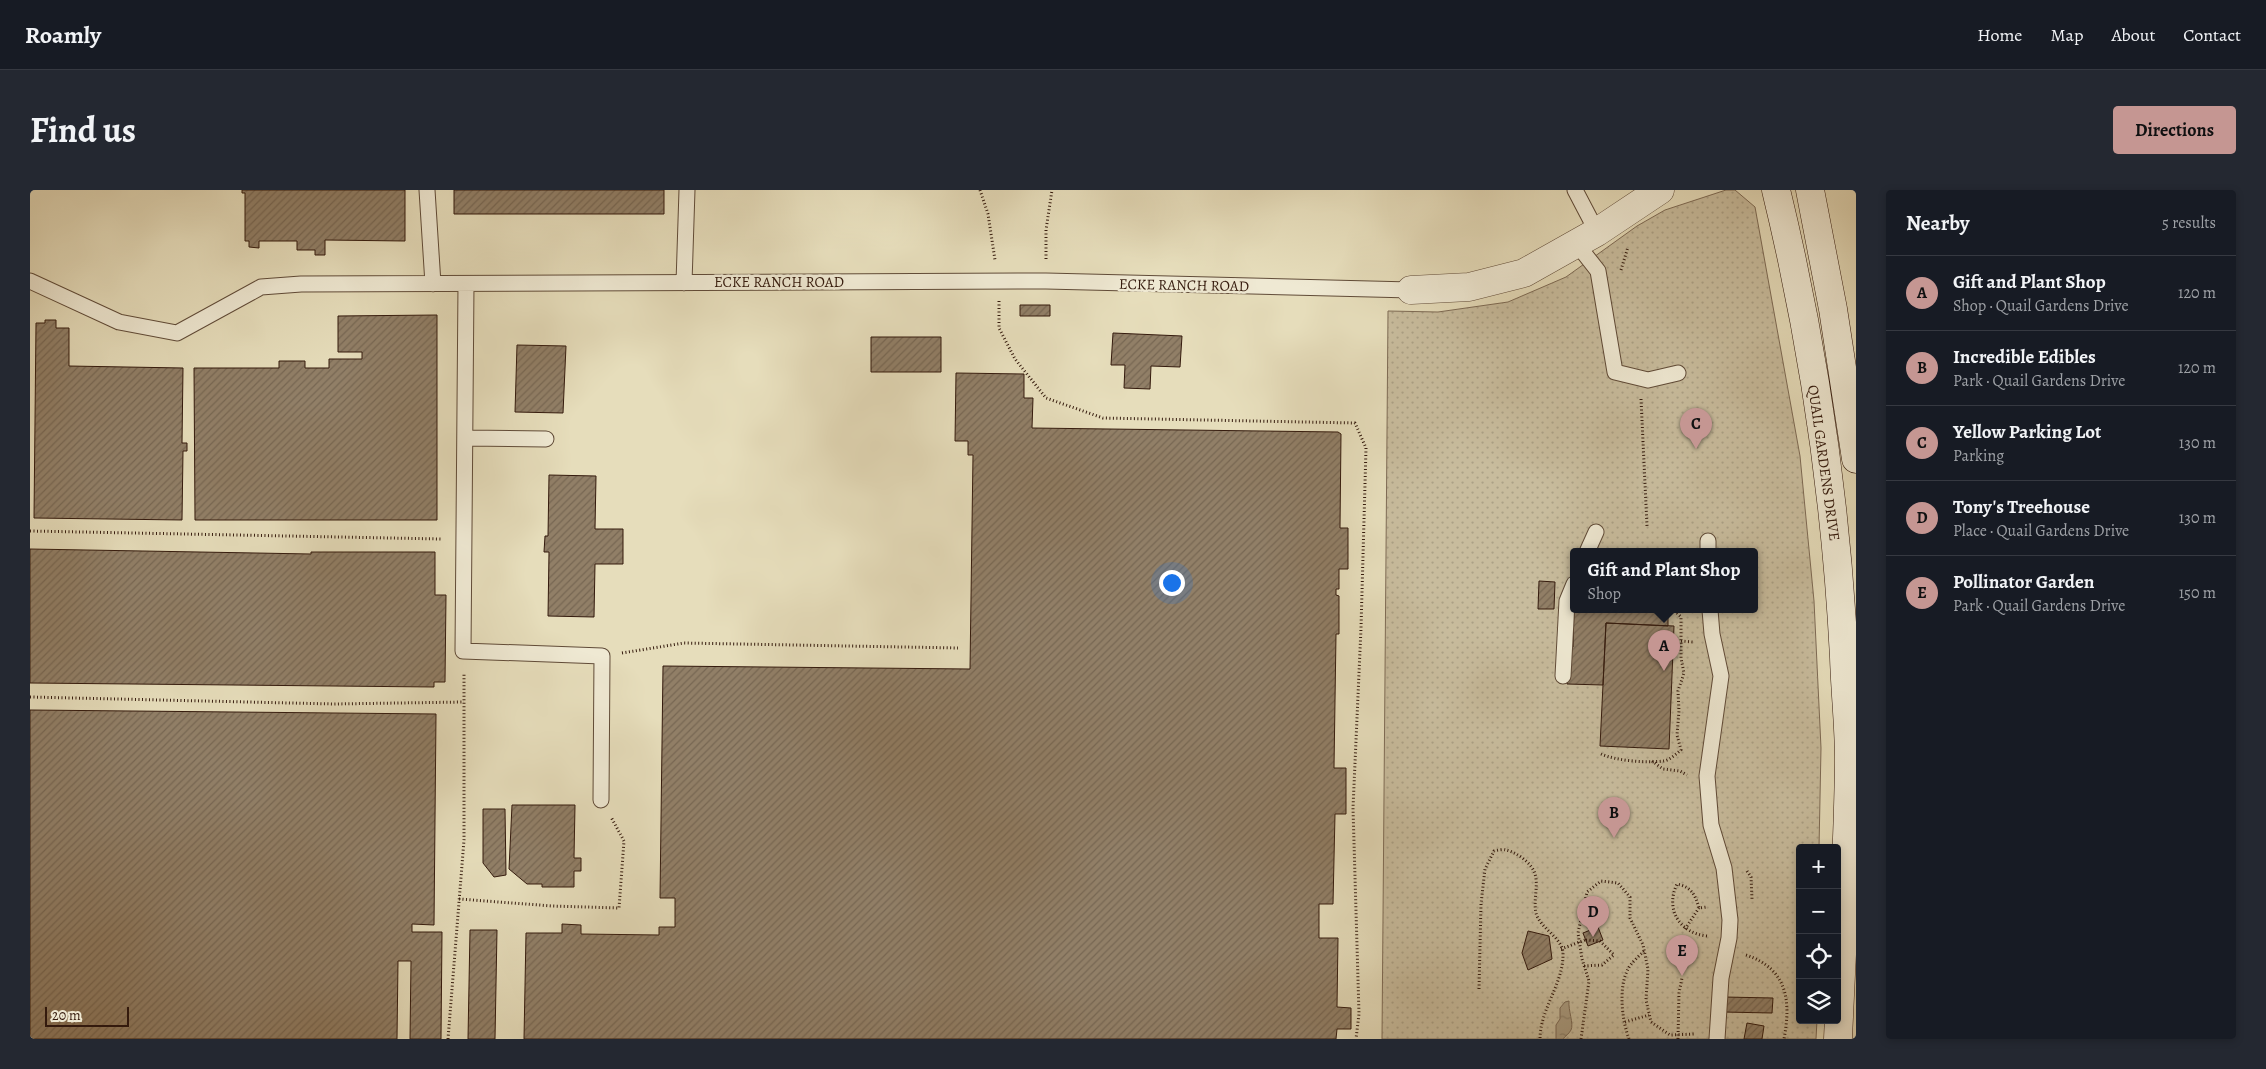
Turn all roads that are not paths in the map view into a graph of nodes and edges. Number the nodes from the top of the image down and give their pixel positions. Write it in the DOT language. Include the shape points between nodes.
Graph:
graph roads {
  1 [pos="427,190"];
  2 [pos="687,190"];
  3 [pos="1575,190"];
  4 [pos="1660,190"];
  5 [pos="1776,190"];
  6 [pos="1810,190"];
  7 [pos="1586,237"];
  8 [pos="30,281"];
  9 [pos="684,283"];
  10 [pos="433,284"];
  11 [pos="466,284"];
  12 [pos="1410,290"];
  13 [pos="1678,373"];
  14 [pos="465,438"];
  15 [pos="546,439"];
  16 [pos="1856,459"];
  17 [pos="1596,532"];
  18 [pos="1589,548"];
  19 [pos="1570,594"];
  20 [pos="1710,613"];
  21 [pos="1563,676"];
  22 [pos="601,800"];
  23 [pos="1716,1036"];
  24 [pos="1838,1039"];
  1 -- 10 [label="lane"];
  2 -- 9 [label="lane"];
  3 -- 7 [label="lane"];
  4 -- 7 [label="main road, ECKE RANCH ROAD"];
  5 -- 24 [label="main road, QUAIL GARDENS DRIVE" via="1790,248 1816,395 1834,523 1841,606 1849,758"];
  6 -- 16 [label="main road" via="1833,309"];
  7 -- 12 [label="main road, ECKE RANCH ROAD" via="1524,273 1469,287"];
  7 -- 13 [label="lane" via="1598,271 1615,372 1648,380"];
  8 -- 10 [label="lane, ECKE RANCH ROAD" via="119,322 177,333 261,287"];
  9 -- 11 [label="lane, ECKE RANCH ROAD"];
  9 -- 12 [label="lane, ECKE RANCH ROAD" via="1046,281"];
  10 -- 11 [label="lane, ECKE RANCH ROAD"];
  11 -- 14 [label="lane"];
  14 -- 15 [label="lane"];
  14 -- 22 [label="lane" via="463,651 602,656"];
  17 -- 18 [label="lane"];
  19 -- 21 [label="lane"];
  20 -- 23 [label="lane" via="1721,676 1707,776 1711,824 1724,868 1730,920"];
}
